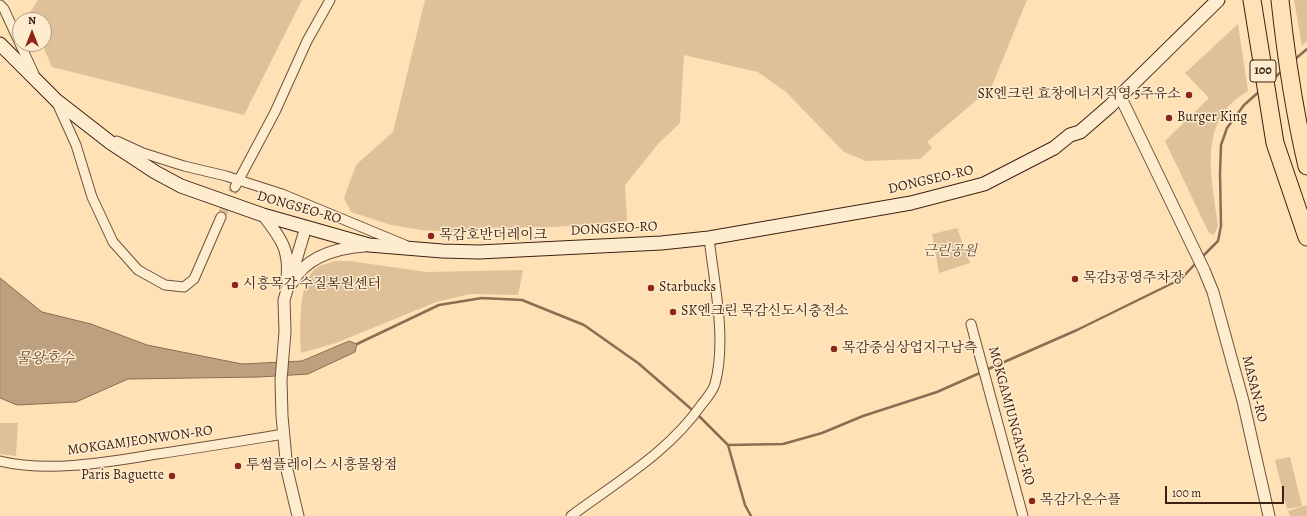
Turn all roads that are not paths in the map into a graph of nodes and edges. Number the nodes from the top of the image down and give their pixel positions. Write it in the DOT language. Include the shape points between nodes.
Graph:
graph roads {
  1 [pos="330,0"];
  2 [pos="1218,0"];
  3 [pos="1252,0"];
  4 [pos="1280,0"];
  5 [pos="0,5"];
  6 [pos="0,44"];
  7 [pos="38,83"];
  8 [pos="1120,96"];
  9 [pos="57,101"];
  10 [pos="98,133"];
  11 [pos="1307,166"];
  12 [pos="237,184"];
  13 [pos="263,215"];
  14 [pos="221,217"];
  15 [pos="306,227"];
  16 [pos="1307,237"];
  17 [pos="709,238"];
  18 [pos="370,245"];
  19 [pos="414,249"];
  20 [pos="284,300"];
  21 [pos="972,324"];
  22 [pos="284,434"];
  23 [pos="0,460"];
  24 [pos="298,516"];
  25 [pos="571,516"];
  26 [pos="1023,516"];
  27 [pos="1269,516"];
  1 -- 12 [label="street" via="307,41 275,112"];
  2 -- 8 [label="main road, DONGSEO-RO"];
  3 -- 16 [label="highway, 100" via="1275,143"];
  4 -- 11 [label="highway, 100"];
  5 -- 7 [label="street"];
  6 -- 7 [label="main road, DONGSEO-RO"];
  7 -- 9 [label="main road, DONGSEO-RO"];
  8 -- 17 [label="main road, DONGSEO-RO" via="1080,132 984,184 911,203"];
  8 -- 27 [label="street, MASAN-RO" via="1213,292 1243,401"];
  9 -- 10 [label="main road, DONGSEO-RO"];
  9 -- 14 [label="street" via="76,145 92,197 113,242 138,270 165,285 184,287 194,279"];
  10 -- 12 [label="street" via="143,153"];
  10 -- 13 [label="main road, DONGSEO-RO" via="155,172 181,186"];
  12 -- 19 [label="street" via="282,194"];
  13 -- 15 [label="main road, DONGSEO-RO"];
  13 -- 20 [label="street" via="283,242 286,253"];
  15 -- 18 [label="main road, DONGSEO-RO"];
  15 -- 20 [label="street"];
  17 -- 19 [label="main road, DONGSEO-RO" via="661,243 480,252"];
  17 -- 25 [label="street" via="719,330 719,361 715,385 692,419 655,456"];
  18 -- 19 [label="main road, DONGSEO-RO"];
  18 -- 20 [label="street" via="347,247 316,259 304,267 295,278"];
  20 -- 22 [label="street" via="285,332 281,380"];
  21 -- 26 [label="street, MOKGAMJUNGANG-RO"];
  22 -- 23 [label="street, MOKGAMJEONWON-RO" via="97,464 60,466 12,464"];
  22 -- 24 [label="street" via="287,470"];
}
